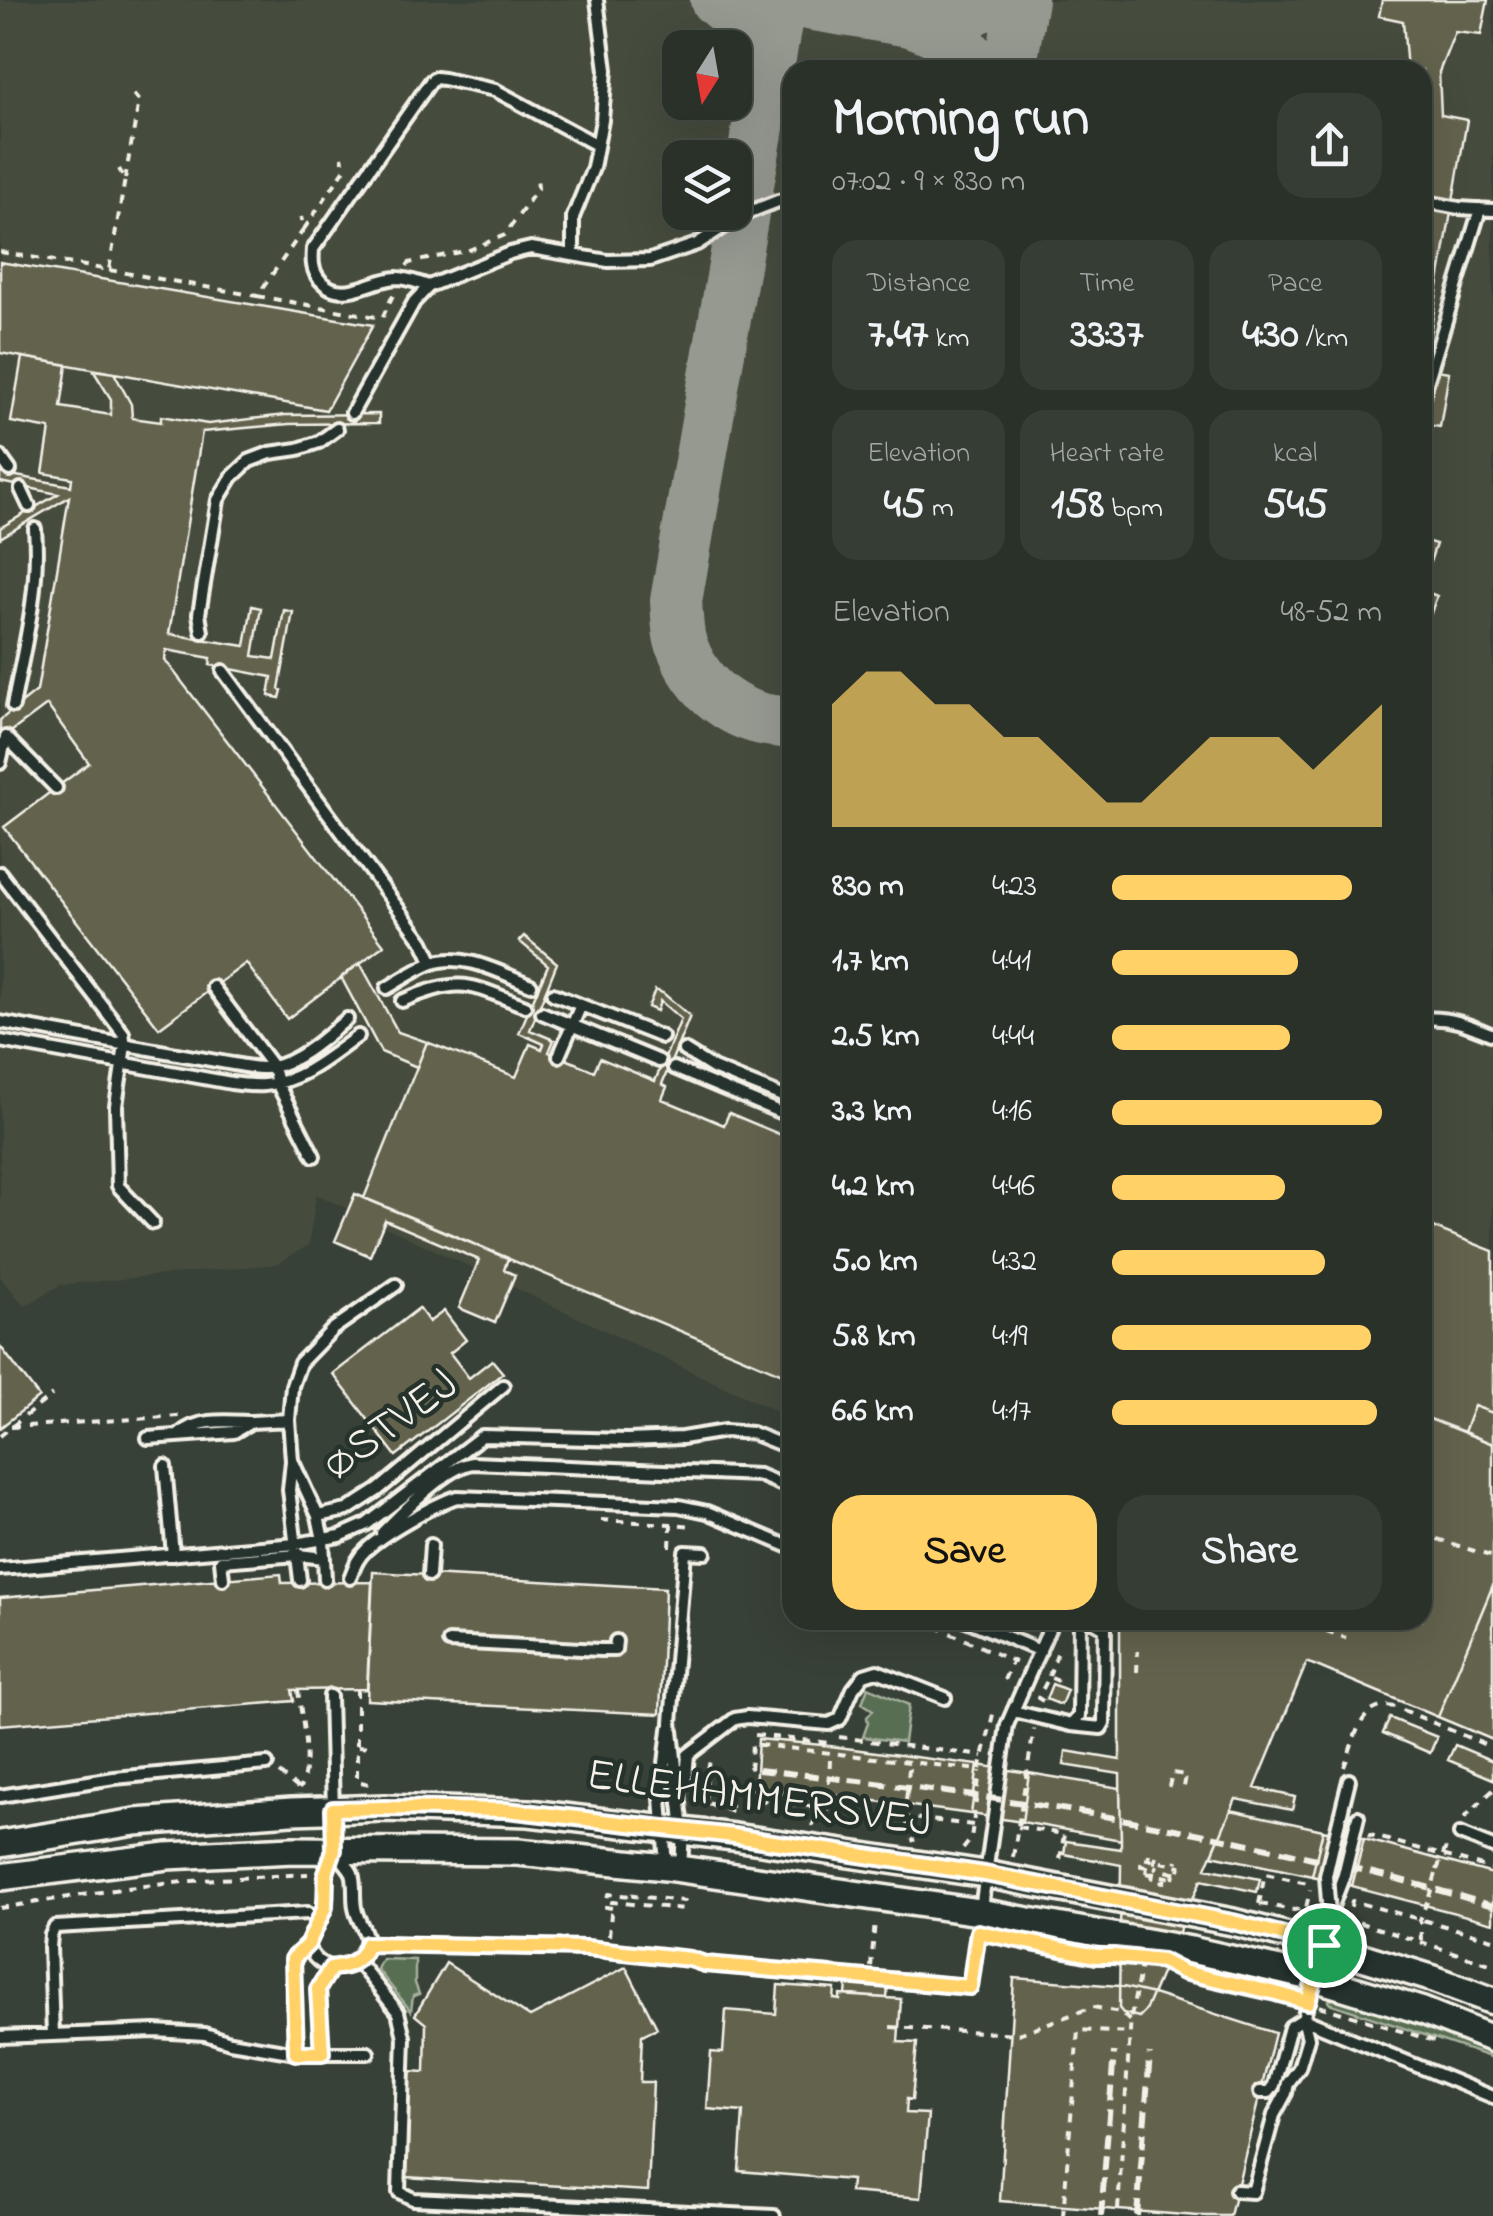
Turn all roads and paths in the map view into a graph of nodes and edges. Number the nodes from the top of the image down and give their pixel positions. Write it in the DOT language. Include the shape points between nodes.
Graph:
graph roads {
  1 [pos="597,0"];
  2 [pos="133,94"];
  3 [pos="597,145"];
  4 [pos="342,157"];
  5 [pos="119,169"];
  6 [pos="125,179"];
  7 [pos="782,200"];
  8 [pos="1432,202"];
  9 [pos="1480,209"];
  10 [pos="1493,210"];
  11 [pos="301,217"];
  12 [pos="304,228"];
  13 [pos="0,252"];
  14 [pos="572,254"];
  15 [pos="108,270"];
  16 [pos="429,286"];
  17 [pos="1432,365"];
  18 [pos="352,413"];
  19 [pos="337,430"];
  20 [pos="0,456"];
  21 [pos="10,470"];
  22 [pos="21,490"];
  23 [pos="29,506"];
  24 [pos="35,528"];
  25 [pos="202,632"];
  26 [pos="223,671"];
  27 [pos="12,706"];
  28 [pos="0,764"];
  29 [pos="56,788"];
  30 [pos="0,873"];
  31 [pos="433,963"];
  32 [pos="531,985"];
  33 [pos="213,988"];
  34 [pos="387,988"];
  35 [pos="553,994"];
  36 [pos="402,1001"];
  37 [pos="580,1005"];
  38 [pos="525,1006"];
  39 [pos="542,1014"];
  40 [pos="1432,1018"];
  41 [pos="347,1019"];
  42 [pos="0,1022"];
  43 [pos="572,1025"];
  44 [pos="1493,1035"];
  45 [pos="358,1036"];
  46 [pos="662,1037"];
  47 [pos="0,1042"];
  48 [pos="125,1045"];
  49 [pos="684,1050"];
  50 [pos="559,1056"];
  51 [pos="659,1062"];
  52 [pos="121,1064"];
  53 [pos="273,1067"];
  54 [pos="674,1068"];
  55 [pos="277,1083"];
  56 [pos="782,1096"];
  57 [pos="782,1113"];
  58 [pos="314,1156"];
  59 [pos="153,1223"];
  60 [pos="396,1285"];
  61 [pos="503,1386"];
  62 [pos="52,1395"];
  63 [pos="190,1415"];
  64 [pos="289,1420"];
  65 [pos="12,1427"];
  66 [pos="0,1436"];
  67 [pos="148,1438"];
  68 [pos="782,1445"];
  69 [pos="292,1460"];
  70 [pos="165,1466"];
  71 [pos="782,1485"];
  72 [pos="318,1516"];
  73 [pos="597,1520"];
  74 [pos="670,1524"];
  75 [pos="1432,1537"];
  76 [pos="323,1540"];
  77 [pos="782,1544"];
  78 [pos="431,1545"];
  79 [pos="367,1548"];
  80 [pos="297,1550"];
  81 [pos="705,1554"];
  82 [pos="173,1555"];
  83 [pos="1493,1557"];
  84 [pos="324,1558"];
  85 [pos="0,1569"];
  86 [pos="429,1575"];
  87 [pos="350,1578"];
  88 [pos="223,1579"];
  89 [pos="326,1579"];
  90 [pos="300,1580"];
  91 [pos="990,1630"];
  92 [pos="1049,1630"];
  93 [pos="1080,1630"];
  94 [pos="1105,1630"];
  95 [pos="1324,1630"];
  96 [pos="1346,1638"];
  97 [pos="616,1641"];
  98 [pos="448,1642"];
  99 [pos="1040,1651"];
  100 [pos="1138,1651"];
  101 [pos="1138,1659"];
  102 [pos="1012,1660"];
  103 [pos="1149,1661"];
  104 [pos="1137,1672"];
  105 [pos="1004,1680"];
  106 [pos="1071,1687"];
  107 [pos="358,1689"];
  108 [pos="330,1696"];
  109 [pos="944,1698"];
  110 [pos="1377,1706"];
  111 [pos="994,1710"];
  112 [pos="1013,1711"];
  113 [pos="1040,1717"];
  114 [pos="671,1722"];
  115 [pos="1070,1725"];
  116 [pos="753,1728"];
  117 [pos="772,1730"];
  118 [pos="828,1734"];
  119 [pos="830,1743"];
  120 [pos="752,1744"];
  121 [pos="718,1745"];
  122 [pos="358,1746"];
  123 [pos="371,1747"];
  124 [pos="1493,1748"];
  125 [pos="831,1752"];
  126 [pos="982,1756"];
  127 [pos="267,1764"];
  128 [pos="909,1765"];
  129 [pos="980,1770"];
  130 [pos="1349,1780"];
  131 [pos="679,1786"];
  132 [pos="1169,1787"];
  133 [pos="1184,1787"];
  134 [pos="386,1788"];
  135 [pos="299,1790"];
  136 [pos="749,1790"];
  137 [pos="0,1796"];
  138 [pos="820,1796"];
  139 [pos="748,1799"];
  140 [pos="705,1802"];
  141 [pos="823,1806"];
  142 [pos="720,1808"];
  143 [pos="333,1809"];
  144 [pos="904,1816"];
  145 [pos="1358,1817"];
  146 [pos="812,1826"];
  147 [pos="973,1826"];
  148 [pos="1018,1827"];
  149 [pos="674,1829"];
  150 [pos="1460,1834"];
  151 [pos="914,1842"];
  152 [pos="0,1844"];
  153 [pos="1493,1847"];
  154 [pos="963,1849"];
  155 [pos="1366,1850"];
  156 [pos="1150,1854"];
  157 [pos="1156,1856"];
  158 [pos="1013,1858"];
  159 [pos="1176,1860"];
  160 [pos="330,1861"];
  161 [pos="1157,1864"];
  162 [pos="1059,1866"];
  163 [pos="674,1868"];
  164 [pos="1493,1869"];
  165 [pos="1437,1870"];
  166 [pos="985,1874"];
  167 [pos="0,1877"];
  168 [pos="634,1886"];
  169 [pos="632,1896"];
  170 [pos="1259,1904"];
  171 [pos="0,1908"];
  172 [pos="612,1908"];
  173 [pos="1294,1910"];
  174 [pos="979,1912"];
  175 [pos="308,1913"];
  176 [pos="1329,1914"];
  177 [pos="875,1918"];
  178 [pos="1420,1919"];
  179 [pos="1493,1939"];
  180 [pos="1422,1942"];
  181 [pos="873,1943"];
  182 [pos="308,1944"];
  183 [pos="367,1944"];
  184 [pos="1324,1945"];
  185 [pos="608,1950"];
  186 [pos="357,1961"];
  187 [pos="1141,1965"];
  188 [pos="1493,1965"];
  189 [pos="331,1968"];
  190 [pos="1312,1990"];
  191 [pos="1493,2001"];
  192 [pos="1303,2019"];
  193 [pos="1130,2021"];
  194 [pos="890,2026"];
  195 [pos="1130,2033"];
  196 [pos="53,2035"];
  197 [pos="0,2037"];
  198 [pos="1493,2038"];
  199 [pos="1436,2042"];
  200 [pos="368,2052"];
  201 [pos="296,2053"];
  202 [pos="322,2053"];
  203 [pos="1260,2092"];
  204 [pos="1493,2098"];
  205 [pos="1236,2190"];
  206 [pos="1118,2209"];
  207 [pos="774,2216"];
  208 [pos="1063,2216"];
  1 -- 3 [label="lane" via="606,70"];
  2 -- 6 [label="path" via="138,101"];
  3 -- 14 [label="lane" via="573,216"];
  3 -- 16 [label="lane" via="495,90 431,81 313,250 312,261 321,282 342,291 402,278"];
  4 -- 12 [label="path" via="345,170"];
  5 -- 6 [label="path"];
  6 -- 15 [label="path"];
  7 -- 14 [label="lane" via="650,260"];
  8 -- 9 [label="lane"];
  9 -- 10 [label="lane"];
  9 -- 17 [label="lane"];
  11 -- 12 [label="path"];
  12 -- 15 [label="path" via="256,296"];
  13 -- 15 [label="path"];
  14 -- 16 [label="lane" via="531,248"];
  16 -- 18 [label="lane"];
  19 -- 25 [label="lane" via="319,442 249,460 232,477 218,500 198,614"];
  20 -- 21 [label="lane"];
  22 -- 23 [label="lane"];
  24 -- 27 [label="lane" via="31,610"];
  26 -- 31 [label="lane"];
  28 -- 29 [label="lane" via="6,737"];
  30 -- 48 [label="lane" via="123,1033"];
  31 -- 32 [label="lane" via="472,962"];
  31 -- 34 [label="lane"];
  33 -- 53 [label="lane"];
  35 -- 37 [label="lane"];
  36 -- 38 [label="lane" via="452,984"];
  37 -- 43 [label="lane"];
  37 -- 46 [label="lane"];
  39 -- 43 [label="lane"];
  40 -- 44 [label="lane"];
  41 -- 53 [label="lane" via="304,1054"];
  42 -- 48 [label="lane"];
  43 -- 50 [label="lane"];
  43 -- 51 [label="lane"];
  45 -- 55 [label="lane" via="312,1069"];
  47 -- 52 [label="lane"];
  48 -- 52 [label="lane"];
  48 -- 53 [label="lane"];
  49 -- 56 [label="lane"];
  52 -- 55 [label="lane" via="231,1083"];
  52 -- 59 [label="lane" via="118,1186"];
  53 -- 55 [label="lane"];
  54 -- 57 [label="lane"];
  55 -- 58 [label="lane"];
  60 -- 64 [label="lane" via="333,1329 300,1363"];
  61 -- 72 [label="lane, ØSTVEJ" via="378,1490 347,1510"];
  62 -- 65 [label="path"];
  63 -- 65 [label="path"];
  64 -- 67 [label="lane" via="191,1424 180,1434"];
  64 -- 69 [label="lane"];
  65 -- 66 [label="path"];
  68 -- 76 [label="lane" via="752,1433 725,1432 626,1440 482,1436 367,1524"];
  69 -- 72 [label="lane"];
  69 -- 80 [label="lane"];
  70 -- 82 [label="lane"];
  71 -- 79 [label="lane" via="759,1475 472,1463 452,1470"];
  72 -- 76 [label="lane"];
  73 -- 74 [label="path"];
  75 -- 83 [label="path"];
  76 -- 80 [label="lane"];
  76 -- 84 [label="lane"];
  77 -- 79 [label="lane" via="679,1506 456,1497"];
  78 -- 86 [label="lane"];
  79 -- 87 [label="lane"];
  80 -- 82 [label="lane"];
  80 -- 84 [label="lane"];
  80 -- 88 [label="lane" via="221,1561"];
  80 -- 90 [label="lane"];
  81 -- 114 [label="lane" via="684,1552"];
  82 -- 85 [label="lane"];
  84 -- 89 [label="lane"];
  91 -- 99 [label="lane"];
  92 -- 99 [label="lane"];
  93 -- 115 [label="lane" via="1079,1716"];
  94 -- 115 [label="lane" via="1104,1724"];
  95 -- 96 [label="path"];
  97 -- 98 [label="lane" via="615,1650"];
  99 -- 112 [label="lane"];
  100 -- 101 [label="path"];
  101 -- 103 [label="path"];
  101 -- 104 [label="path"];
  102 -- 105 [label="path"];
  106 -- 113 [label="path" via="1049,1676 1038,1698 1048,1704"];
  107 -- 122 [label="path"];
  108 -- 143 [label="lane"];
  109 -- 131 [label="lane" via="877,1671 864,1675 840,1718 829,1724 735,1720 688,1755"];
  110 -- 124 [label="path" via="1396,1707"];
  111 -- 126 [label="path"];
  112 -- 113 [label="lane"];
  112 -- 166 [label="lane"];
  113 -- 115 [label="lane"];
  113 -- 148 [label="path"];
  114 -- 131 [label="lane"];
  114 -- 149 [label="lane" via="662,1798"];
  116 -- 117 [label="path"];
  118 -- 126 [label="path"];
  119 -- 120 [label="path" via="752,1734"];
  120 -- 125 [label="path"];
  120 -- 136 [label="path"];
  121 -- 140 [label="path" via="706,1772"];
  122 -- 123 [label="path"];
  122 -- 134 [label="path" via="357,1781"];
  125 -- 128 [label="path"];
  125 -- 141 [label="path, bridge"];
  126 -- 129 [label="path"];
  127 -- 135 [label="path"];
  127 -- 137 [label="lane"];
  128 -- 129 [label="path"];
  128 -- 144 [label="path, bridge"];
  129 -- 147 [label="path"];
  130 -- 176 [label="lane, bridge" via="1326,1876"];
  131 -- 149 [label="lane"];
  132 -- 133 [label="path" via="1172,1773 1186,1776"];
  136 -- 138 [label="path"];
  136 -- 139 [label="path"];
  139 -- 141 [label="path"];
  139 -- 142 [label="path"];
  141 -- 144 [label="path"];
  141 -- 146 [label="path"];
  143 -- 149 [label="street, ELLEHAMMERSVEJ" via="507,1810"];
  143 -- 152 [label="street, ELLEHAMMERSVEJ" via="136,1822"];
  143 -- 160 [label="lane"];
  144 -- 147 [label="path"];
  144 -- 151 [label="path"];
  145 -- 176 [label="lane, bridge"];
  147 -- 154 [label="path"];
  148 -- 158 [label="path"];
  148 -- 162 [label="path" via="1064,1834"];
  149 -- 163 [label="lane"];
  149 -- 163 [label="lane"];
  149 -- 166 [label="street, ELLEHAMMERSVEJ"];
  150 -- 153 [label="lane"];
  155 -- 164 [label="path" via="1370,1835"];
  156 -- 159 [label="path, bridge" via="1146,1872 1173,1878"];
  157 -- 161 [label="path" via="1154,1869 1152,1880 1178,1874 1180,1866 1161,1862 1142,1858 1141,1866 1156,1868"];
  160 -- 163 [label="street, ELLEHAMMERSVEJ" via="518,1852"];
  160 -- 167 [label="street, ELLEHAMMERSVEJ" via="167,1856"];
  160 -- 171 [label="path"];
  160 -- 182 [label="lane" via="325,1907"];
  160 -- 183 [label="lane" via="352,1873"];
  163 -- 174 [label="street, ELLEHAMMERSVEJ"];
  165 -- 178 [label="path, bridge"];
  166 -- 174 [label="lane"];
  166 -- 184 [label="street, ELLEHAMMERSVEJ"];
  168 -- 169 [label="path"];
  169 -- 172 [label="path" via="608,1894 606,1907"];
  169 -- 172 [label="path" via="684,1901 682,1909 612,1902"];
  170 -- 173 [label="path" via="1265,1874 1312,1884 1306,1908"];
  172 -- 185 [label="path"];
  174 -- 185 [label="lane" via="970,1987"];
  174 -- 190 [label="street, ELLEHAMMERSVEJ" via="1191,1950"];
  175 -- 196 [label="lane" via="55,1927"];
  176 -- 184 [label="lane"];
  177 -- 181 [label="path"];
  178 -- 179 [label="path"];
  178 -- 180 [label="path"];
  178 -- 180 [label="path" via="1352,1900 1348,1919"];
  180 -- 188 [label="path"];
  182 -- 189 [label="lane" via="313,1957"];
  182 -- 201 [label="lane" via="293,1959"];
  183 -- 185 [label="lane"];
  183 -- 186 [label="lane"];
  184 -- 190 [label="street"];
  184 -- 191 [label="street, ELLEHAMMERSVEJ"];
  186 -- 189 [label="lane"];
  186 -- 207 [label="lane" via="398,2012 404,2037 394,2150 399,2192 413,2199"];
  187 -- 193 [label="path"];
  189 -- 202 [label="lane" via="318,1989"];
  190 -- 192 [label="lane"];
  190 -- 198 [label="street, ELLEHAMMERSVEJ" via="1423,2012"];
  190 -- 199 [label="path"];
  192 -- 203 [label="lane" via="1290,2027 1274,2085"];
  192 -- 204 [label="lane"];
  192 -- 205 [label="lane" via="1308,2038 1274,2115 1253,2192"];
  193 -- 194 [label="path" via="1093,2007 1018,2034"];
  193 -- 195 [label="path"];
  195 -- 206 [label="path"];
  195 -- 208 [label="path" via="1078,2030"];
  196 -- 197 [label="lane"];
  196 -- 201 [label="lane" via="206,2034"];
  200 -- 202 [label="lane"];
  201 -- 202 [label="lane"];
}
